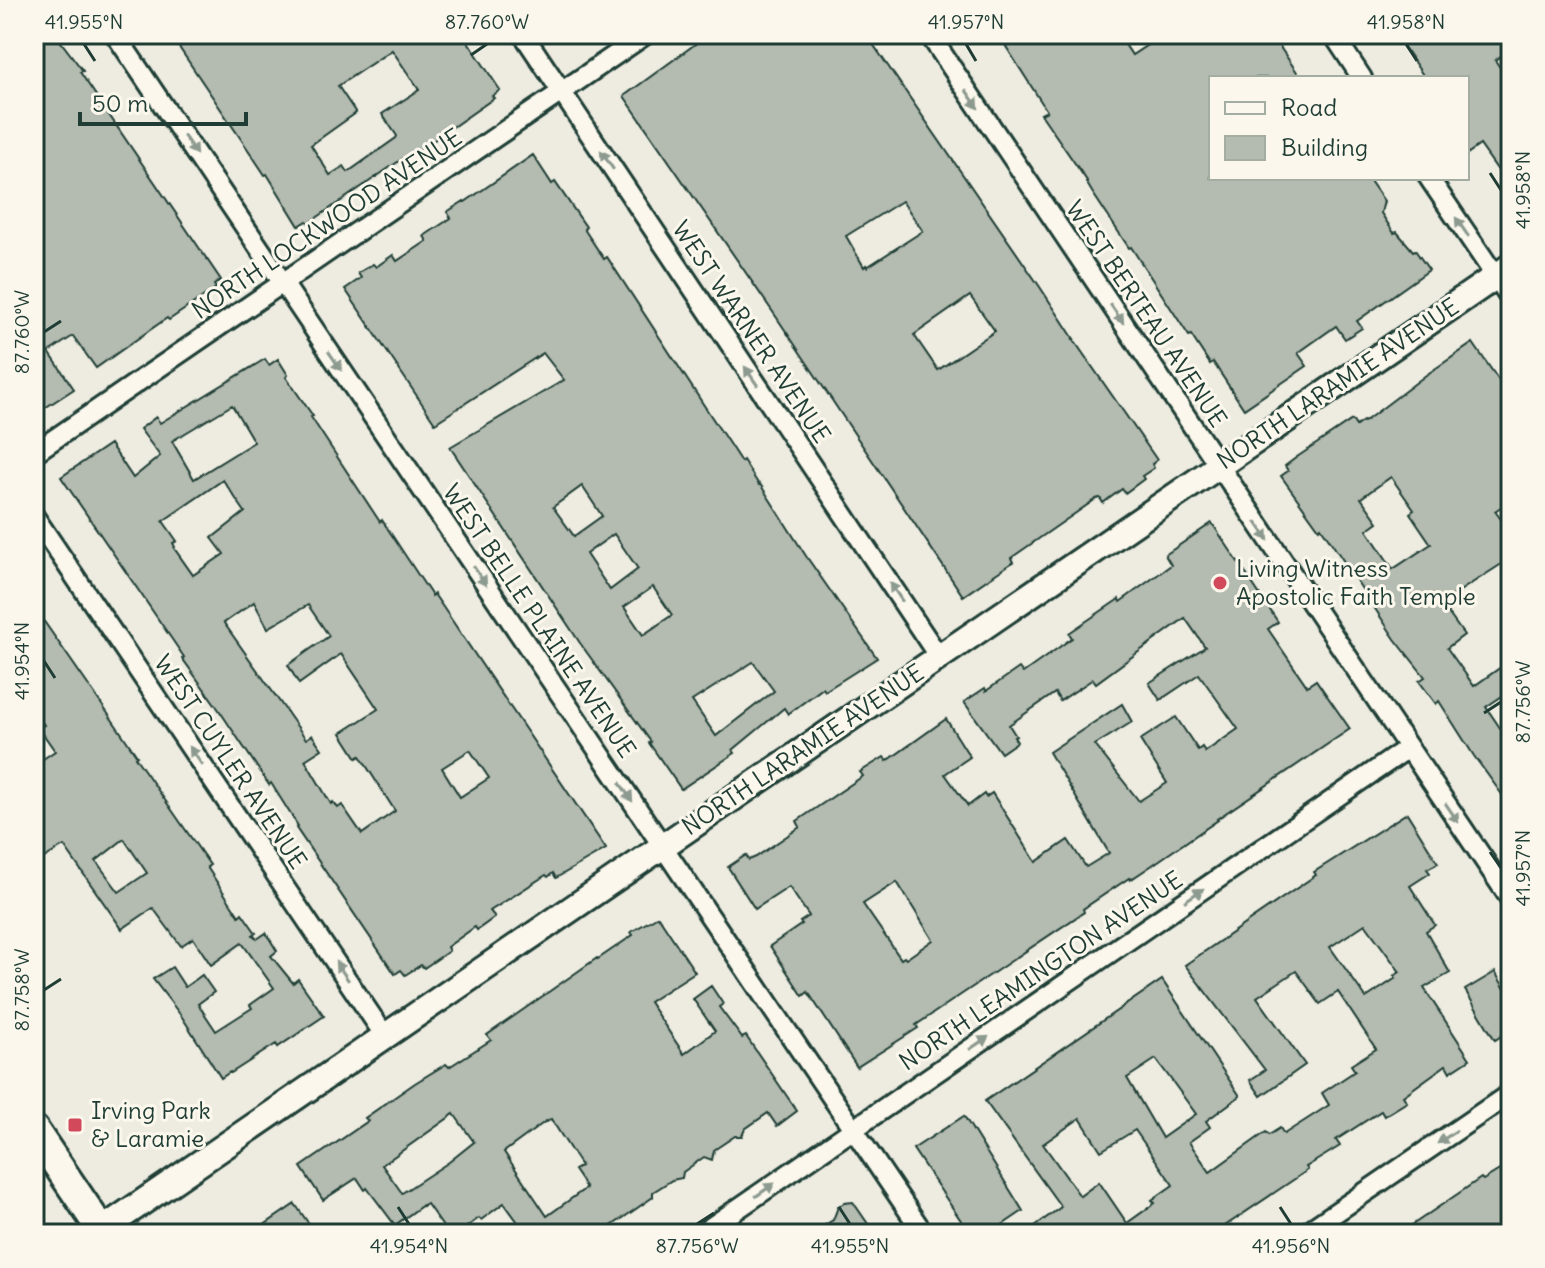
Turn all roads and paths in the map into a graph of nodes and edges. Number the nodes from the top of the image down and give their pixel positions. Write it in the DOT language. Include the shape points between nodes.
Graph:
graph roads {
  1 [pos="115,34"];
  2 [pos="523,34"];
  3 [pos="646,34"];
  4 [pos="929,34"];
  5 [pos="1333,34"];
  6 [pos="1361,76"];
  7 [pos="562,92"];
  8 [pos="1431,180"];
  9 [pos="1503,271"];
  10 [pos="282,283"];
  11 [pos="1511,299"];
  12 [pos="34,453"];
  13 [pos="1219,466"];
  14 [pos="34,516"];
  15 [pos="939,657"];
  16 [pos="1408,748"];
  17 [pos="663,846"];
  18 [pos="1511,900"];
  19 [pos="385,1036"];
  20 [pos="1511,1093"];
  21 [pos="853,1129"];
  22 [pos="34,1130"];
  23 [pos="101,1233"];
  24 [pos="701,1234"];
  25 [pos="924,1234"];
  26 [pos="1304,1234"];
  1 -- 10 [label="street, WEST BELLE PLAINE AVENUE, one-way"];
  2 -- 7 [label="street, WEST WARNER AVENUE"];
  3 -- 7 [label="street, NORTH LOCKWOOD AVENUE"];
  4 -- 13 [label="street, WEST BERTEAU AVENUE, one-way"];
  5 -- 6 [label="street"];
  7 -- 10 [label="street, NORTH LOCKWOOD AVENUE"];
  15 -- 7 [label="street, WEST WARNER AVENUE, one-way"];
  9 -- 8 [label="street, one-way"];
  9 -- 11 [label="street"];
  9 -- 13 [label="street, NORTH LARAMIE AVENUE"];
  10 -- 12 [label="street, NORTH LOCKWOOD AVENUE"];
  10 -- 17 [label="street, WEST BELLE PLAINE AVENUE, one-way"];
  13 -- 15 [label="street, NORTH LARAMIE AVENUE"];
  13 -- 16 [label="street, WEST BERTEAU AVENUE, one-way"];
  19 -- 14 [label="street, WEST CUYLER AVENUE, one-way"];
  15 -- 17 [label="street, NORTH LARAMIE AVENUE"];
  16 -- 18 [label="street, WEST BERTEAU AVENUE, one-way"];
  21 -- 16 [label="street, NORTH LEAMINGTON AVENUE, one-way"];
  17 -- 19 [label="street, NORTH LARAMIE AVENUE"];
  17 -- 21 [label="street, WEST BELLE PLAINE AVENUE"];
  19 -- 23 [label="street, NORTH LARAMIE AVENUE"];
  20 -- 26 [label="street, one-way"];
  24 -- 21 [label="street, NORTH LEAMINGTON AVENUE, one-way"];
  21 -- 25 [label="street, WEST BELLE PLAINE AVENUE"];
  22 -- 23 [label="main road"];
}
